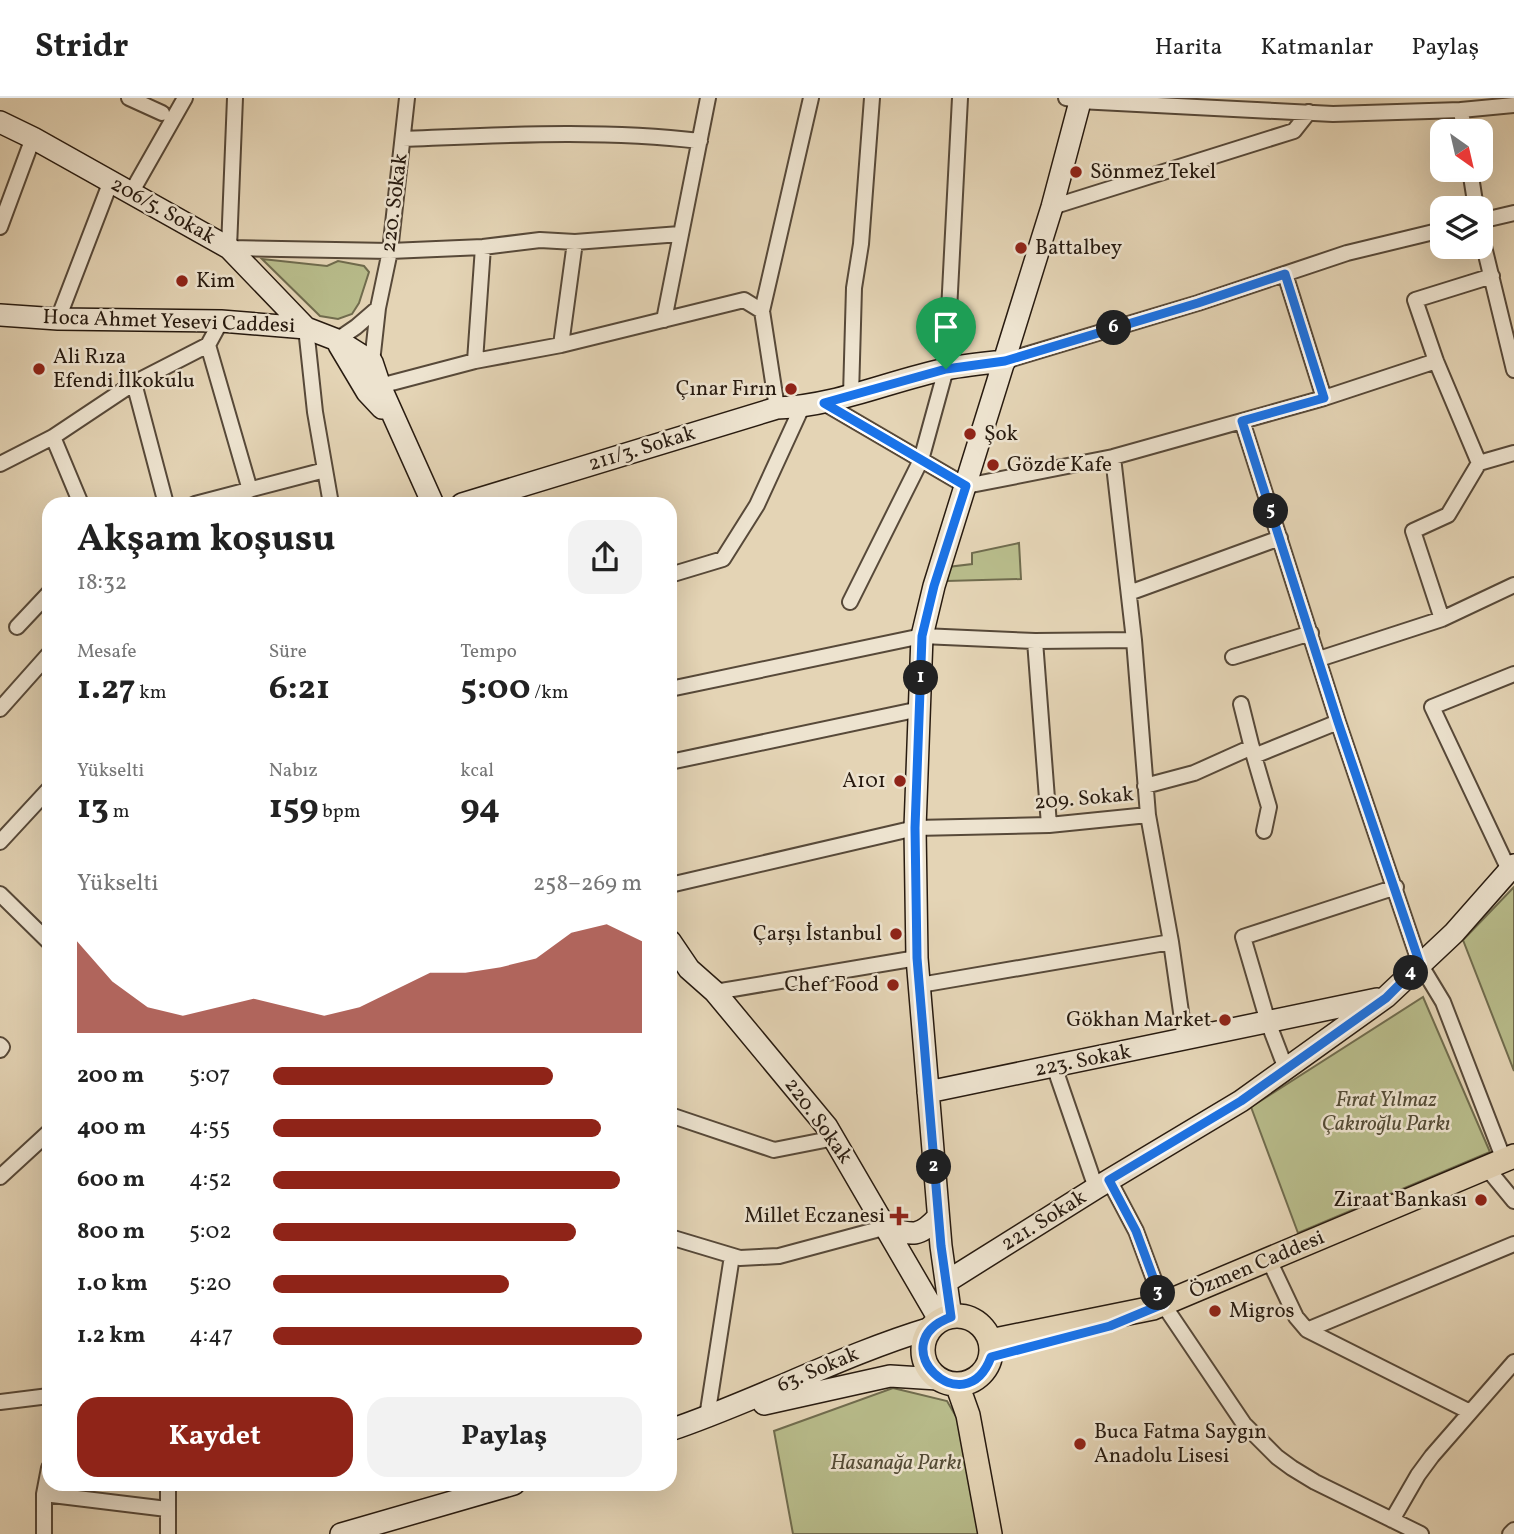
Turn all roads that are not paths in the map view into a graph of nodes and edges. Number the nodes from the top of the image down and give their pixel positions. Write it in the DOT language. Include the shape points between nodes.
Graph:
graph roads {
  1 [pos="129,98"];
  2 [pos="186,98"];
  3 [pos="235,98"];
  4 [pos="407,98"];
  5 [pos="708,98"];
  6 [pos="811,98"];
  7 [pos="872,98"];
  8 [pos="960,98"];
  9 [pos="1075,99"];
  10 [pos="1486,102"];
  11 [pos="1227,103"];
  12 [pos="1514,105"];
  13 [pos="1461,110"];
  14 [pos="1310,112"];
  15 [pos="162,113"];
  16 [pos="1462,119"];
  17 [pos="0,122"];
  18 [pos="33,138"];
  19 [pos="403,139"];
  20 [pos="701,141"];
  21 [pos="111,181"];
  22 [pos="131,193"];
  23 [pos="1052,207"];
  24 [pos="1514,214"];
  25 [pos="1493,218"];
  26 [pos="0,226"];
  27 [pos="1430,233"];
  28 [pos="680,234"];
  29 [pos="575,242"];
  30 [pos="483,247"];
  31 [pos="229,248"];
  32 [pos="390,251"];
  33 [pos="1488,259"];
  34 [pos="1285,274"];
  35 [pos="1492,276"];
  36 [pos="378,308"];
  37 [pos="762,311"];
  38 [pos="0,314"];
  39 [pos="1507,314"];
  40 [pos="58,319"];
  41 [pos="664,320"];
  42 [pos="221,321"];
  43 [pos="306,328"];
  44 [pos="337,340"];
  45 [pos="208,345"];
  46 [pos="561,345"];
  47 [pos="475,361"];
  48 [pos="1005,361"];
  49 [pos="1436,361"];
  50 [pos="372,362"];
  51 [pos="946,369"];
  52 [pos="1514,370"];
  53 [pos="134,383"];
  54 [pos="380,386"];
  55 [pos="851,396"];
  56 [pos="1324,398"];
  57 [pos="824,403"];
  58 [pos="802,407"];
  59 [pos="777,408"];
  60 [pos="1242,421"];
  61 [pos="396,422"];
  62 [pos="53,437"];
  63 [pos="1514,453"];
  64 [pos="1114,457"];
  65 [pos="921,460"];
  66 [pos="1479,463"];
  67 [pos="0,464"];
  68 [pos="325,470"];
  69 [pos="966,486"];
  70 [pos="250,490"];
  71 [pos="78,497"];
  72 [pos="164,497"];
  73 [pos="222,497"];
  74 [pos="330,497"];
  75 [pos="430,497"];
  76 [pos="485,497"];
  77 [pos="1280,538"];
  78 [pos="677,573"];
  79 [pos="1514,585"];
  80 [pos="1129,593"];
  81 [pos="42,600"];
  82 [pos="850,602"];
  83 [pos="1442,619"];
  84 [pos="17,627"];
  85 [pos="1311,633"];
  86 [pos="922,636"];
  87 [pos="1134,640"];
  88 [pos="1035,641"];
  89 [pos="1233,657"];
  90 [pos="1319,659"];
  91 [pos="42,662"];
  92 [pos="1514,674"];
  93 [pos="677,688"];
  94 [pos="1241,704"];
  95 [pos="0,709"];
  96 [pos="920,709"];
  97 [pos="1338,722"];
  98 [pos="1253,751"];
  99 [pos="677,761"];
  100 [pos="1145,786"];
  101 [pos="42,797"];
  102 [pos="1148,815"];
  103 [pos="1049,825"];
  104 [pos="915,828"];
  105 [pos="1264,831"];
  106 [pos="0,842"];
  107 [pos="1511,868"];
  108 [pos="677,883"];
  109 [pos="1396,887"];
  110 [pos="0,894"];
  111 [pos="42,935"];
  112 [pos="1171,942"];
  113 [pos="677,952"];
  114 [pos="917,958"];
  115 [pos="1420,964"];
  116 [pos="920,985"];
  117 [pos="716,992"];
  118 [pos="1386,998"];
  119 [pos="1268,1022"];
  120 [pos="1185,1040"];
  121 [pos="1054,1066"];
  122 [pos="1286,1069"];
  123 [pos="928,1092"];
  124 [pos="677,1117"];
  125 [pos="42,1138"];
  126 [pos="835,1138"];
  127 [pos="1501,1161"];
  128 [pos="0,1177"];
  129 [pos="1102,1184"];
  130 [pos="1514,1201"];
  131 [pos="938,1217"];
  132 [pos="887,1227"];
  133 [pos="677,1239"];
  134 [pos="1514,1244"];
  135 [pos="732,1256"];
  136 [pos="1269,1260"];
  137 [pos="946,1282"];
  138 [pos="1153,1308"];
  139 [pos="941,1322"];
  140 [pos="1307,1330"];
  141 [pos="990,1349"];
  142 [pos="1514,1362"];
  143 [pos="956,1381"];
  144 [pos="42,1397"];
  145 [pos="0,1402"];
  146 [pos="1470,1412"];
  147 [pos="707,1417"];
  148 [pos="677,1428"];
  149 [pos="45,1491"];
  150 [pos="167,1491"];
  151 [pos="483,1491"];
  152 [pos="44,1494"];
  153 [pos="167,1509"];
  154 [pos="1392,1520"];
  155 [pos="1514,1530"];
  156 [pos="44,1534"];
  157 [pos="168,1534"];
  158 [pos="341,1534"];
  159 [pos="990,1534"];
  160 [pos="1421,1534"];
  161 [pos="1510,1534"];
  1 -- 15 [label="street"];
  2 -- 22 [label="street"];
  3 -- 31 [label="street"];
  4 -- 19 [label="street, 220. Sokak"];
  5 -- 20 [label="street"];
  6 -- 37 [label="street"];
  7 -- 55 [label="street" via="854,288"];
  8 -- 51 [label="street"];
  9 -- 11 [label="street"];
  9 -- 23 [label="main road"];
  10 -- 12 [label="street"];
  10 -- 13 [label="street"];
  11 -- 14 [label="street"];
  13 -- 14 [label="street"];
  13 -- 16 [label="street"];
  14 -- 23 [label="street" via="1294,131"];
  17 -- 18 [label="main road, 206/5. Sokak"];
  18 -- 21 [label="main road, 206/5. Sokak"];
  18 -- 26 [label="street"];
  19 -- 20 [label="street" via="555,134"];
  19 -- 32 [label="street, 220. Sokak"];
  20 -- 28 [label="street"];
  21 -- 22 [label="main road, 206/5. Sokak"];
  21 -- 40 [label="street"];
  22 -- 31 [label="main road, 206/5. Sokak"];
  23 -- 48 [label="main road"];
  24 -- 25 [label="street"];
  27 -- 34 [label="street"];
  28 -- 29 [label="street"];
  28 -- 41 [label="street"];
  29 -- 30 [label="street" via="540,240"];
  29 -- 46 [label="street"];
  30 -- 32 [label="street"];
  30 -- 47 [label="street"];
  31 -- 32 [label="street"];
  31 -- 43 [label="main road, 206/5. Sokak"];
  32 -- 36 [label="street, 220. Sokak"];
  33 -- 35 [label="street"];
  34 -- 48 [label="street"];
  34 -- 56 [label="street"];
  35 -- 39 [label="street"];
  35 -- 49 [label="street" via="1415,300"];
  36 -- 44 [label="street"];
  36 -- 50 [label="street, 220. Sokak"];
  37 -- 41 [label="street" via="744,300"];
  37 -- 59 [label="street"];
  38 -- 40 [label="main road, Hoca Ahmet Yesevi Caddesi"];
  39 -- 52 [label="street"];
  40 -- 42 [label="main road, Hoca Ahmet Yesevi Caddesi"];
  41 -- 46 [label="street"];
  42 -- 43 [label="main road, Hoca Ahmet Yesevi Caddesi"];
  42 -- 45 [label="street"];
  43 -- 44 [label="main road, Hoca Ahmet Yesevi Caddesi"];
  43 -- 68 [label="street"];
  44 -- 50 [label="main road, Hoca Ahmet Yesevi Caddesi"];
  44 -- 61 [label="main road" via="367,392"];
  45 -- 53 [label="street"];
  45 -- 70 [label="street"];
  46 -- 47 [label="street"];
  47 -- 54 [label="street"];
  48 -- 51 [label="main road, 211/3. Sokak"];
  48 -- 69 [label="main road"];
  49 -- 56 [label="street"];
  49 -- 66 [label="street"];
  50 -- 54 [label="main road, 220. Sokak"];
  51 -- 55 [label="main road, 211/3. Sokak"];
  51 -- 65 [label="street"];
  53 -- 62 [label="street"];
  53 -- 72 [label="street"];
  54 -- 61 [label="main road, 220. Sokak"];
  55 -- 57 [label="main road, 211/3. Sokak"];
  56 -- 60 [label="street"];
  57 -- 58 [label="main road, 211/3. Sokak"];
  57 -- 65 [label="street"];
  58 -- 59 [label="main road, 211/3. Sokak"];
  58 -- 78 [label="street" via="757,505 723,559"];
  59 -- 76 [label="main road, 211/3. Sokak"];
  60 -- 64 [label="street"];
  60 -- 77 [label="street"];
  61 -- 75 [label="main road, 220. Sokak"];
  62 -- 67 [label="street"];
  62 -- 71 [label="street"];
  63 -- 66 [label="street"];
  64 -- 69 [label="street"];
  64 -- 80 [label="street, 209. Sokak"];
  65 -- 69 [label="street"];
  65 -- 82 [label="street"];
  66 -- 83 [label="street" via="1448,515 1413,531"];
  68 -- 70 [label="street"];
  68 -- 74 [label="street"];
  69 -- 86 [label="main road"];
  70 -- 73 [label="street"];
  77 -- 80 [label="street"];
  77 -- 85 [label="street"];
  79 -- 83 [label="street"];
  80 -- 87 [label="street, 209. Sokak"];
  81 -- 84 [label="street"];
  83 -- 90 [label="street"];
  85 -- 89 [label="street"];
  85 -- 90 [label="street"];
  86 -- 88 [label="street"];
  86 -- 93 [label="street"];
  86 -- 96 [label="main road"];
  87 -- 88 [label="street"];
  87 -- 100 [label="street, 209. Sokak"];
  88 -- 103 [label="street"];
  90 -- 97 [label="street"];
  91 -- 95 [label="street"];
  92 -- 107 [label="street" via="1432,707"];
  94 -- 98 [label="street"];
  96 -- 99 [label="street"];
  96 -- 104 [label="main road"];
  97 -- 98 [label="street"];
  97 -- 109 [label="street"];
  98 -- 100 [label="street"];
  98 -- 105 [label="street" via="1269,807"];
  100 -- 102 [label="street, 209. Sokak"];
  101 -- 106 [label="street"];
  102 -- 103 [label="street, 209. Sokak"];
  102 -- 112 [label="street"];
  103 -- 104 [label="street, 209. Sokak"];
  104 -- 108 [label="street, 209. Sokak"];
  104 -- 114 [label="main road"];
  107 -- 115 [label="main road"];
  109 -- 115 [label="street"];
  109 -- 119 [label="street" via="1243,937"];
  110 -- 111 [label="street"];
  112 -- 116 [label="street"];
  112 -- 120 [label="street"];
  113 -- 117 [label="main road, 220. Sokak" via="689,970"];
  114 -- 116 [label="main road"];
  114 -- 117 [label="street"];
  115 -- 118 [label="main road"];
  115 -- 127 [label="street" via="1443,1002"];
  116 -- 123 [label="main road"];
  117 -- 126 [label="main road, 220. Sokak"];
  118 -- 119 [label="main road, 223. Sokak"];
  118 -- 122 [label="main road, 221. Sokak"];
  119 -- 120 [label="main road, 223. Sokak"];
  119 -- 122 [label="street"];
  120 -- 121 [label="main road, 223. Sokak"];
  121 -- 123 [label="main road, 223. Sokak"];
  121 -- 129 [label="street"];
  122 -- 129 [label="main road, 221. Sokak"];
  123 -- 131 [label="main road"];
  124 -- 126 [label="street" via="774,1150"];
  125 -- 128 [label="street"];
  126 -- 132 [label="main road, 220. Sokak"];
  127 -- 130 [label="street"];
  127 -- 136 [label="main road, Özmen Caddesi"];
  129 -- 137 [label="main road, 221. Sokak"];
  129 -- 138 [label="street" via="1136,1231"];
  131 -- 132 [label="main road" via="919,1233"];
  131 -- 137 [label="main road"];
  132 -- 135 [label="street" via="779,1256"];
  132 -- 139 [label="main road, 220. Sokak"];
  133 -- 135 [label="street"];
  134 -- 140 [label="street"];
  135 -- 147 [label="street"];
  136 -- 138 [label="main road, Özmen Caddesi"];
  136 -- 140 [label="street"];
  137 -- 139 [label="main road"];
  138 -- 141 [label="main road, Özmen Caddesi" via="1110,1326"];
  138 -- 154 [label="street" via="1277,1457 1315,1482"];
  139 -- 141 [label="main road" via="962,1316 973,1320 982,1326"];
  139 -- 143 [label="main road" via="925,1338 925,1361 930,1371"];
  139 -- 147 [label="main road, 63. Sokak"];
  140 -- 146 [label="street"];
  141 -- 143 [label="main road" via="981,1376"];
  142 -- 146 [label="street"];
  143 -- 147 [label="main road, 63. Sokak" via="890,1376"];
  143 -- 159 [label="main road" via="968,1415"];
  144 -- 145 [label="street"];
  146 -- 154 [label="street" via="1418,1475"];
  147 -- 148 [label="main road, 63. Sokak"];
  149 -- 152 [label="street"];
  150 -- 153 [label="street"];
  151 -- 158 [label="main road"];
  152 -- 153 [label="street"];
  152 -- 156 [label="street"];
  153 -- 157 [label="street"];
  154 -- 160 [label="street"];
  155 -- 161 [label="street"];
}
